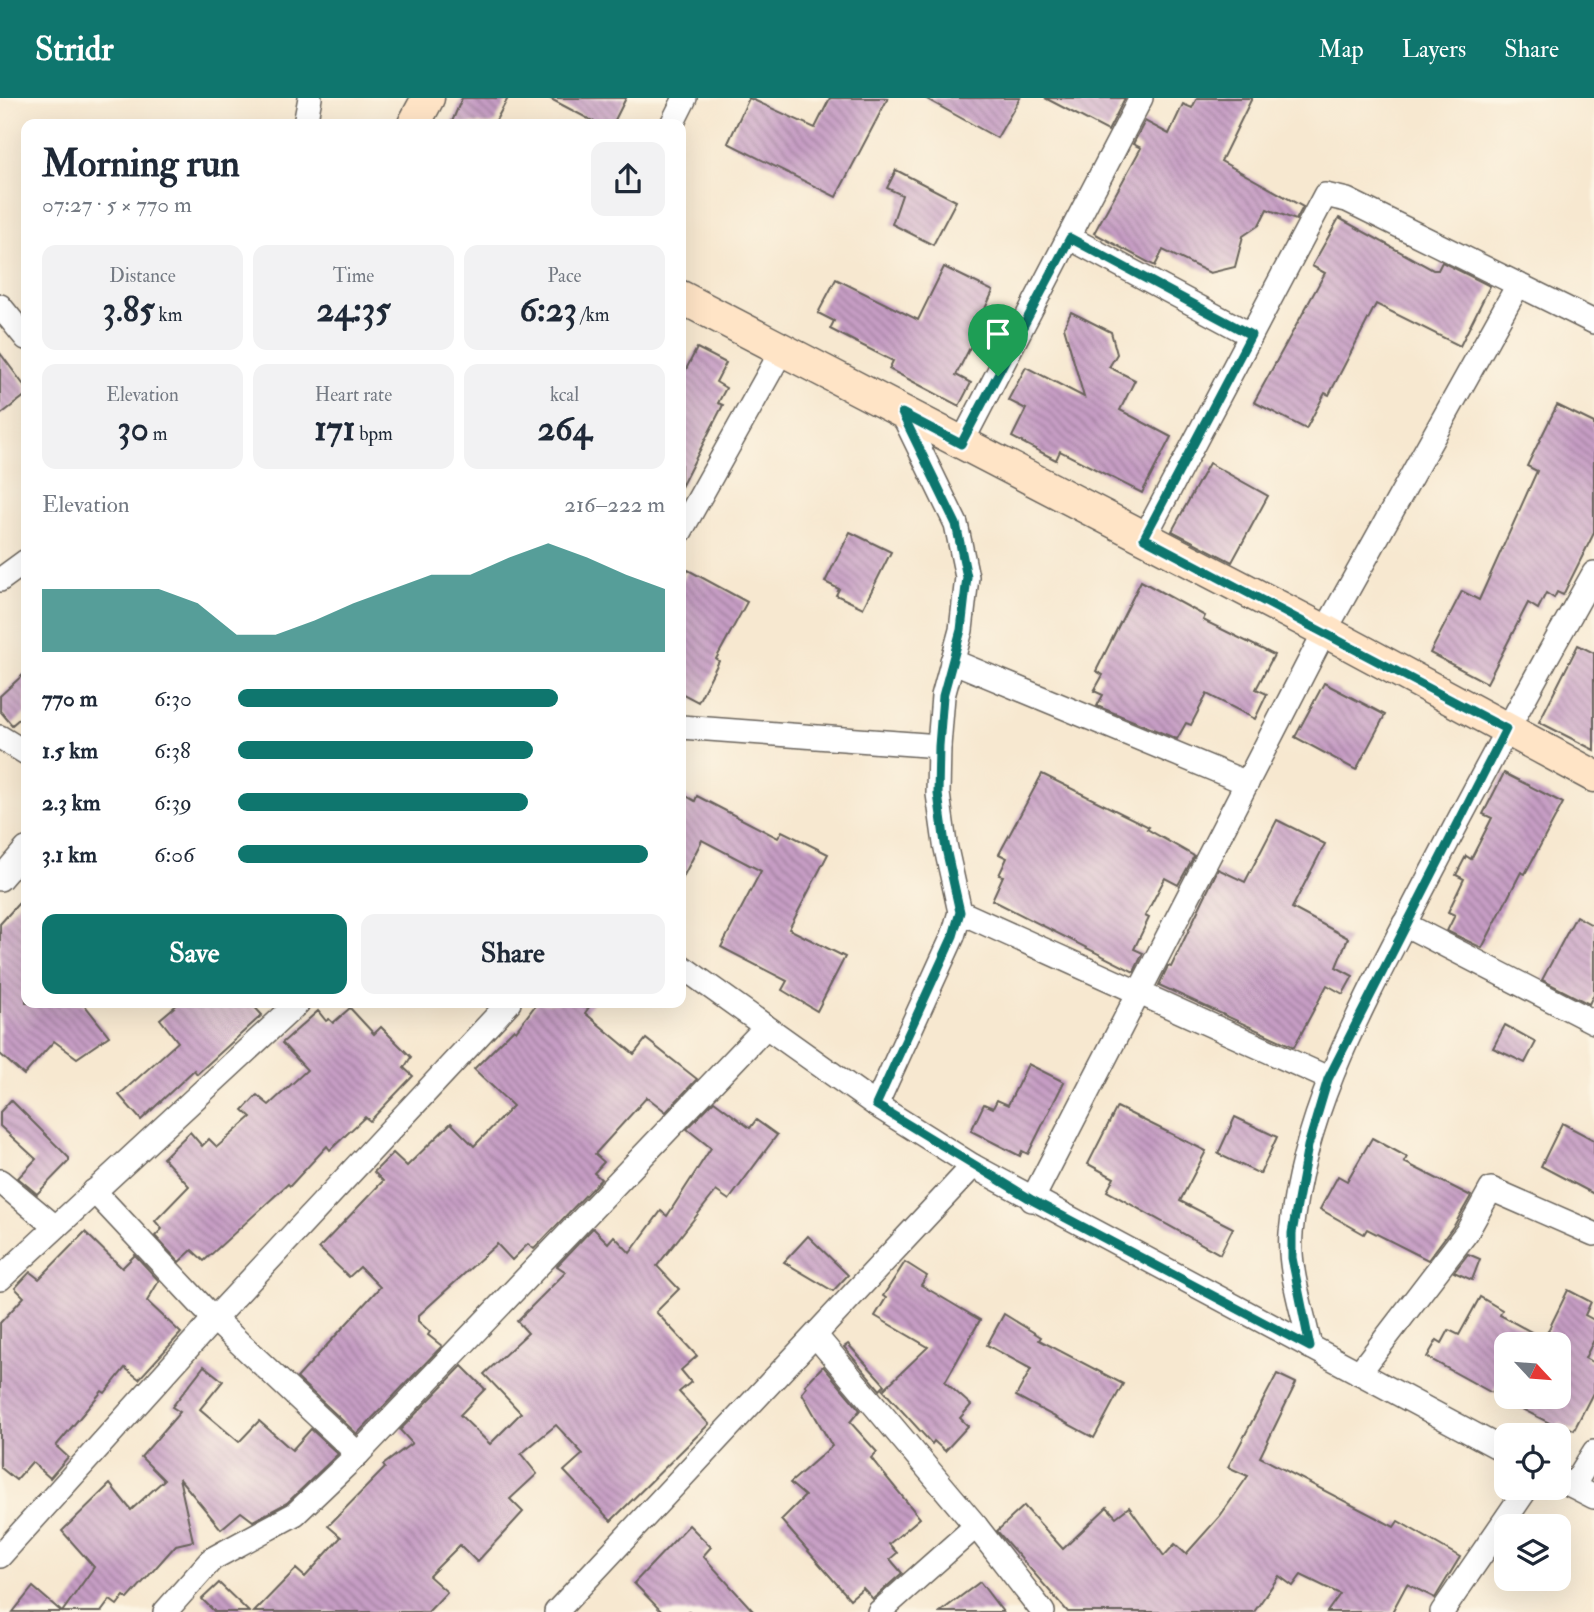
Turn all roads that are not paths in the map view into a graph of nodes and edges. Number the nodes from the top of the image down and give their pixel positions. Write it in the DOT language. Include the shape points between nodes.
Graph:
graph roads {
  1 [pos="310,98"];
  2 [pos="428,98"];
  3 [pos="685,98"];
  4 [pos="1141,98"];
  5 [pos="307,119"];
  6 [pos="417,119"];
  7 [pos="674,119"];
  8 [pos="1070,238"];
  9 [pos="1518,285"];
  10 [pos="686,300"];
  11 [pos="0,306"];
  12 [pos="1594,322"];
  13 [pos="21,332"];
  14 [pos="1251,335"];
  15 [pos="781,352"];
  16 [pos="902,413"];
  17 [pos="961,444"];
  18 [pos="686,521"];
  19 [pos="1144,538"];
  20 [pos="21,565"];
  21 [pos="1594,573"];
  22 [pos="0,580"];
  23 [pos="1325,631"];
  24 [pos="952,661"];
  25 [pos="686,727"];
  26 [pos="1506,729"];
  27 [pos="0,737"];
  28 [pos="939,746"];
  29 [pos="21,750"];
  30 [pos="1594,776"];
  31 [pos="1247,783"];
  32 [pos="21,855"];
  33 [pos="0,879"];
  34 [pos="960,912"];
  35 [pos="1404,924"];
  36 [pos="686,970"];
  37 [pos="1138,992"];
  38 [pos="291,1008"];
  39 [pos="504,1008"];
  40 [pos="1594,1022"];
  41 [pos="765,1028"];
  42 [pos="1328,1079"];
  43 [pos="876,1105"];
  44 [pos="973,1166"];
  45 [pos="0,1181"];
  46 [pos="94,1191"];
  47 [pos="1032,1200"];
  48 [pos="54,1226"];
  49 [pos="1594,1234"];
  50 [pos="0,1279"];
  51 [pos="214,1319"];
  52 [pos="816,1335"];
  53 [pos="1310,1347"];
  54 [pos="1359,1373"];
  55 [pos="1494,1445"];
  56 [pos="1594,1451"];
  57 [pos="358,1454"];
  58 [pos="1571,1477"];
  59 [pos="1571,1486"];
  60 [pos="1594,1497"];
  61 [pos="1519,1500"];
  62 [pos="976,1526"];
  63 [pos="0,1556"];
  64 [pos="165,1612"];
  65 [pos="556,1612"];
  66 [pos="879,1612"];
  67 [pos="1043,1612"];
  68 [pos="1442,1612"];
  1 -- 5 [label="street"];
  2 -- 6 [label="street"];
  3 -- 7 [label="street"];
  4 -- 8 [label="street"];
  8 -- 14 [label="street"];
  8 -- 17 [label="street"];
  9 -- 12 [label="street"];
  9 -- 14 [label="street" via="1347,200 1325,195"];
  9 -- 23 [label="street"];
  10 -- 15 [label="street"];
  11 -- 13 [label="street"];
  14 -- 19 [label="street"];
  15 -- 16 [label="street"];
  15 -- 18 [label="street"];
  16 -- 17 [label="street"];
  16 -- 24 [label="street" via="956,524 967,577"];
  17 -- 19 [label="street"];
  19 -- 23 [label="street"];
  20 -- 22 [label="street"];
  21 -- 26 [label="street"];
  23 -- 26 [label="street"];
  23 -- 31 [label="street"];
  24 -- 28 [label="street" via="943,696"];
  24 -- 31 [label="street"];
  25 -- 28 [label="street"];
  26 -- 30 [label="street"];
  26 -- 35 [label="street"];
  27 -- 29 [label="street"];
  28 -- 34 [label="street" via="938,794"];
  31 -- 37 [label="street"];
  32 -- 33 [label="street"];
  34 -- 37 [label="street"];
  34 -- 43 [label="street"];
  35 -- 40 [label="street"];
  35 -- 42 [label="street"];
  36 -- 41 [label="street"];
  37 -- 42 [label="street"];
  37 -- 47 [label="street"];
  38 -- 46 [label="street"];
  39 -- 51 [label="street"];
  41 -- 43 [label="street"];
  41 -- 57 [label="street"];
  42 -- 53 [label="street" via="1308,1146 1292,1233 1292,1258"];
  43 -- 44 [label="street"];
  44 -- 47 [label="street"];
  44 -- 52 [label="street"];
  45 -- 48 [label="street"];
  46 -- 48 [label="street"];
  46 -- 51 [label="street"];
  47 -- 53 [label="street"];
  48 -- 50 [label="street"];
  49 -- 54 [label="street" via="1491,1189 1467,1231"];
  51 -- 57 [label="street"];
  51 -- 63 [label="street"];
  52 -- 62 [label="street"];
  52 -- 65 [label="street"];
  53 -- 54 [label="street"];
  54 -- 55 [label="street"];
  56 -- 58 [label="street"];
  57 -- 64 [label="street" via="295,1514 212,1559"];
  59 -- 60 [label="street"];
  61 -- 68 [label="street"];
  62 -- 66 [label="street"];
  62 -- 67 [label="street"];
}
